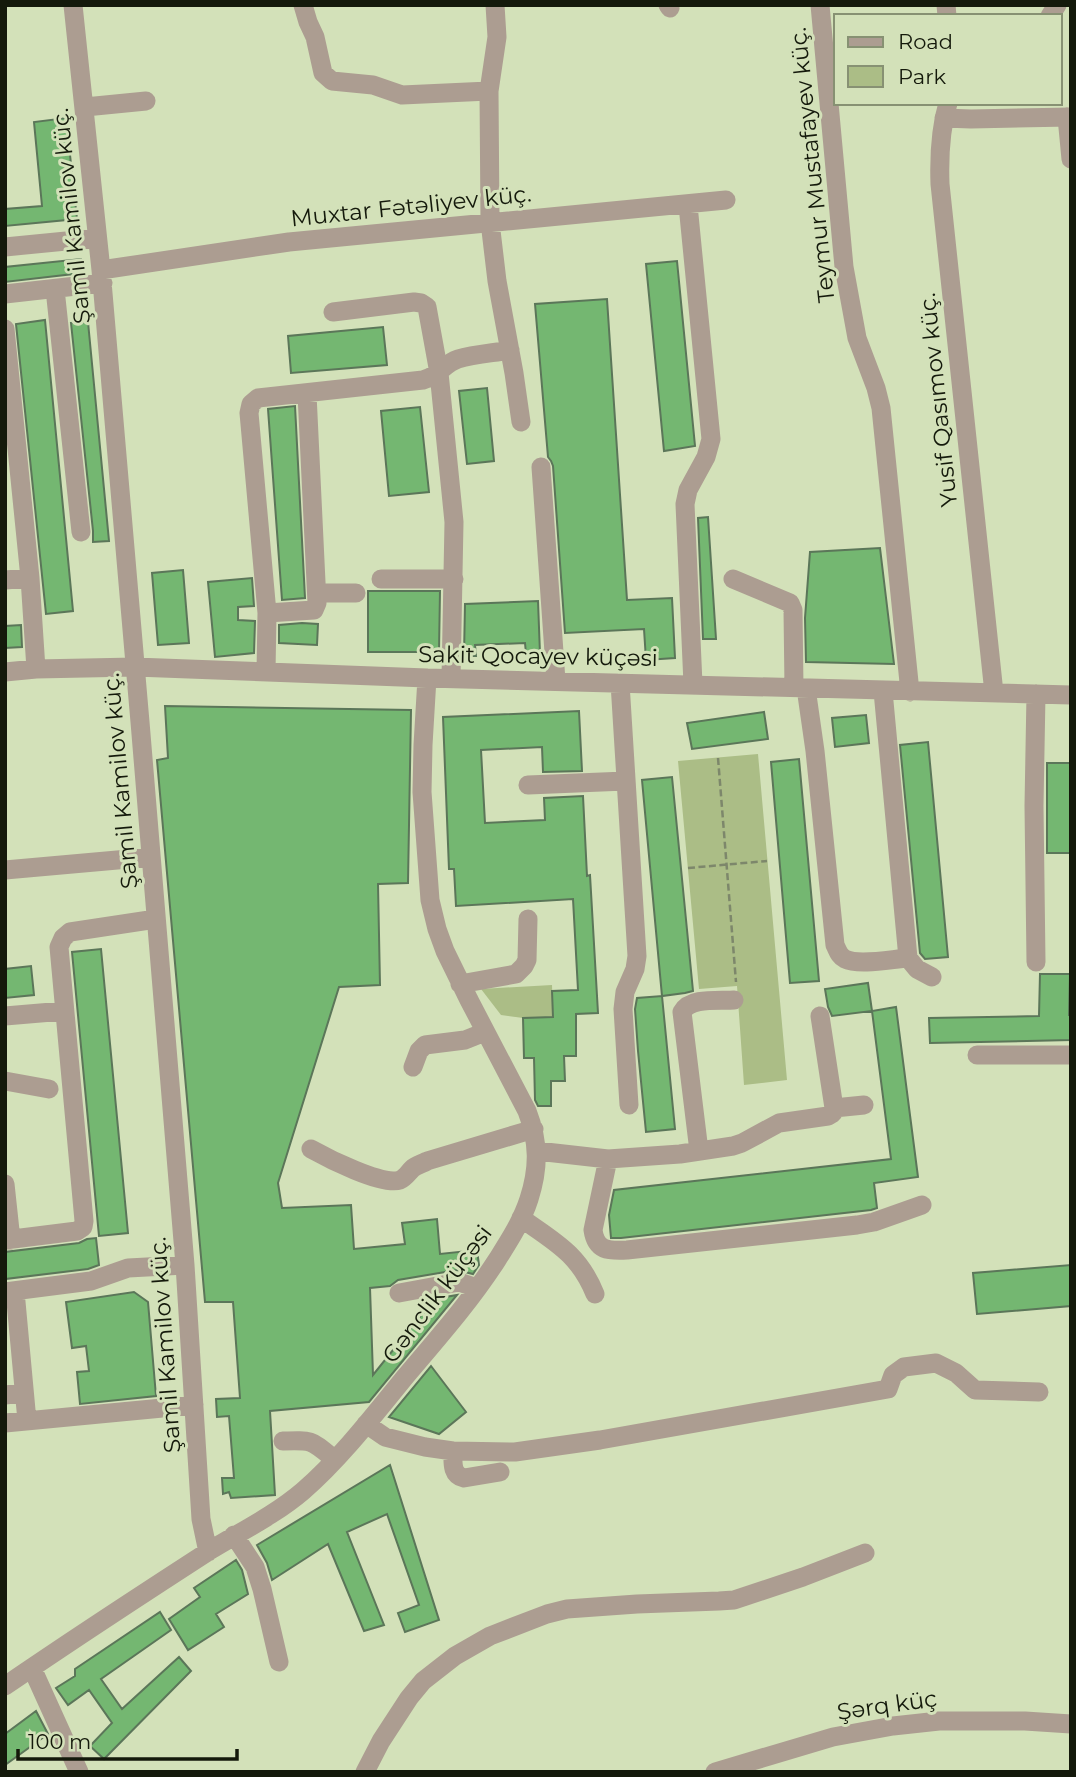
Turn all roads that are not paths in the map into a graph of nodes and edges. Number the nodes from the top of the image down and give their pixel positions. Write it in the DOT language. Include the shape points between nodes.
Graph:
graph roads {
  1 [pos="73,5"];
  2 [pos="303,5"];
  3 [pos="495,5"];
  4 [pos="820,5"];
  5 [pos="489,91"];
  6 [pos="146,101"];
  7 [pos="85,107"];
  8 [pos="946,110"];
  9 [pos="994,111"];
  10 [pos="1069,117"];
  11 [pos="1071,159"];
  12 [pos="726,200"];
  13 [pos="688,205"];
  14 [pos="490,222"];
  15 [pos="97,238"];
  16 [pos="5,247"];
  17 [pos="102,277"];
  18 [pos="55,289"];
  19 [pos="5,294"];
  20 [pos="333,312"];
  21 [pos="5,329"];
  22 [pos="510,349"];
  23 [pos="439,373"];
  24 [pos="8,378"];
  25 [pos="307,394"];
  26 [pos="521,422"];
  27 [pos="541,467"];
  28 [pos="81,532"];
  29 [pos="30,578"];
  30 [pos="381,579"];
  31 [pos="454,579"];
  32 [pos="733,579"];
  33 [pos="5,580"];
  34 [pos="318,593"];
  35 [pos="356,593"];
  36 [pos="267,613"];
  37 [pos="135,667"];
  38 [pos="36,669"];
  39 [pos="5,672"];
  40 [pos="266,672"];
  41 [pos="427,678"];
  42 [pos="450,679"];
  43 [pos="555,681"];
  44 [pos="620,682"];
  45 [pos="693,684"];
  46 [pos="800,688"];
  47 [pos="883,691"];
  48 [pos="910,692"];
  49 [pos="994,693"];
  50 [pos="1036,694"];
  51 [pos="1071,695"];
  52 [pos="626,781"];
  53 [pos="528,785"];
  54 [pos="151,858"];
  55 [pos="5,870"];
  56 [pos="156,919"];
  57 [pos="528,919"];
  58 [pos="908,958"];
  59 [pos="1036,962"];
  60 [pos="932,977"];
  61 [pos="460,984"];
  62 [pos="735,993"];
  63 [pos="64,1010"];
  64 [pos="5,1016"];
  65 [pos="820,1016"];
  66 [pos="485,1032"];
  67 [pos="977,1055"];
  68 [pos="1071,1055"];
  69 [pos="412,1067"];
  70 [pos="5,1081"];
  71 [pos="49,1089"];
  72 [pos="629,1105"];
  73 [pos="864,1105"];
  74 [pos="834,1108"];
  75 [pos="534,1129"];
  76 [pos="311,1149"];
  77 [pos="537,1151"];
  78 [pos="699,1151"];
  79 [pos="608,1158"];
  80 [pos="5,1184"];
  81 [pos="922,1205"];
  82 [pos="521,1218"];
  83 [pos="8,1240"];
  84 [pos="185,1265"];
  85 [pos="477,1289"];
  86 [pos="10,1292"];
  87 [pos="399,1293"];
  88 [pos="594,1294"];
  89 [pos="12,1335"];
  90 [pos="1039,1392"];
  91 [pos="15,1394"];
  92 [pos="194,1405"];
  93 [pos="27,1421"];
  94 [pos="5,1423"];
  95 [pos="366,1424"];
  96 [pos="283,1441"];
  97 [pos="453,1451"];
  98 [pos="334,1459"];
  99 [pos="500,1472"];
  100 [pos="234,1535"];
  101 [pos="208,1552"];
  102 [pos="865,1553"];
  103 [pos="279,1662"];
  104 [pos="32,1668"];
  105 [pos="5,1686"];
  106 [pos="1071,1724"];
  107 [pos="79,1772"];
  108 [pos="365,1772"];
  109 [pos="715,1772"];
  1 -- 7 [label="street, Şamil Kamilov küç."];
  2 -- 5 [label="street" via="323,73 332,81 373,85 402,95"];
  3 -- 5 [label="street"];
  4 -- 48 [label="street, Teymur Mustafayev küç." via="844,267 857,338 881,408"];
  5 -- 14 [label="street"];
  6 -- 7 [label="street"];
  7 -- 15 [label="street, Şamil Kamilov küç."];
  8 -- 9 [label="street" via="955,119"];
  8 -- 49 [label="street, Yusif Qasımov küç." via="940,184"];
  9 -- 10 [label="street"];
  10 -- 11 [label="street"];
  12 -- 13 [label="street, Muxtar Fətəliyev küç."];
  13 -- 14 [label="street, Muxtar Fətəliyev küç."];
  13 -- 45 [label="street" via="711,439 685,504"];
  14 -- 17 [label="street, Muxtar Fətəliyev küç." via="289,242"];
  14 -- 22 [label="street"];
  15 -- 16 [label="street"];
  15 -- 17 [label="street, Şamil Kamilov küç."];
  17 -- 18 [label="street, Muxtar Fətəliyev küç."];
  17 -- 37 [label="street, Şamil Kamilov küç."];
  18 -- 19 [label="street, Muxtar Fətəliyev küç."];
  18 -- 28 [label="street"];
  20 -- 23 [label="street" via="422,303 430,317"];
  21 -- 24 [label="street"];
  22 -- 23 [label="street" via="456,360"];
  22 -- 26 [label="street"];
  23 -- 25 [label="street" via="423,380"];
  23 -- 31 [label="street" via="454,523"];
  24 -- 29 [label="street"];
  25 -- 34 [label="street"];
  25 -- 36 [label="street" via="257,398 249,413"];
  27 -- 43 [label="street"];
  29 -- 33 [label="street"];
  29 -- 38 [label="street"];
  30 -- 31 [label="street"];
  31 -- 42 [label="street"];
  32 -- 46 [label="street" via="790,603"];
  34 -- 35 [label="street"];
  34 -- 36 [label="street" via="314,610"];
  36 -- 40 [label="street"];
  37 -- 38 [label="street, Sakit Qocayev küçəsi"];
  37 -- 40 [label="street, Sakit Qocayev küçəsi"];
  37 -- 54 [label="street, Şamil Kamilov küç."];
  38 -- 39 [label="street, Sakit Qocayev küçəsi"];
  40 -- 41 [label="street, Sakit Qocayev küçəsi"];
  41 -- 42 [label="street, Sakit Qocayev küçəsi"];
  41 -- 61 [label="street, Gənclik küçəsi" via="422,792 427,873 437,929"];
  42 -- 43 [label="street, Sakit Qocayev küçəsi"];
  43 -- 44 [label="street, Sakit Qocayev küçəsi"];
  44 -- 45 [label="street, Sakit Qocayev küçəsi"];
  44 -- 52 [label="street"];
  45 -- 46 [label="street, Sakit Qocayev küçəsi"];
  46 -- 47 [label="street, Sakit Qocayev küçəsi"];
  46 -- 58 [label="street" via="815,751 835,945 839,953 855,962"];
  47 -- 48 [label="street, Sakit Qocayev küçəsi"];
  47 -- 58 [label="street"];
  48 -- 49 [label="street, Sakit Qocayev küçəsi"];
  49 -- 50 [label="street, Sakit Qocayev küçəsi"];
  50 -- 51 [label="street, Sakit Qocayev küçəsi"];
  50 -- 59 [label="street"];
  52 -- 53 [label="street"];
  52 -- 72 [label="street" via="637,956 623,1009"];
  54 -- 55 [label="street"];
  54 -- 56 [label="street, Şamil Kamilov küç."];
  56 -- 63 [label="street" via="70,932 63,938"];
  56 -- 84 [label="street, Şamil Kamilov küç."];
  57 -- 61 [label="street" via="527,960 516,974"];
  58 -- 60 [label="street"];
  61 -- 66 [label="street, Gənclik küçəsi"];
  62 -- 78 [label="street" via="691,1003 682,1012"];
  63 -- 64 [label="street"];
  63 -- 83 [label="street" via="83,1227"];
  65 -- 74 [label="street"];
  66 -- 69 [label="street" via="465,1040 425,1045"];
  66 -- 75 [label="street, Gənclik küçəsi"];
  67 -- 68 [label="street"];
  70 -- 71 [label="street"];
  73 -- 74 [label="street"];
  74 -- 78 [label="street" via="828,1116 779,1123 742,1143"];
  75 -- 76 [label="street" via="427,1161 399,1181 361,1172"];
  75 -- 77 [label="street, Gənclik küçəsi"];
  77 -- 79 [label="street"];
  77 -- 82 [label="street, Gənclik küçəsi"];
  78 -- 79 [label="street"];
  79 -- 81 [label="street" via="593,1230 598,1246 606,1249 856,1225"];
  80 -- 83 [label="street"];
  82 -- 85 [label="street, Gənclik küçəsi"];
  82 -- 88 [label="street" via="567,1251 589,1278"];
  84 -- 86 [label="street" via="128,1268 91,1281"];
  84 -- 92 [label="street, Şamil Kamilov küç."];
  85 -- 87 [label="street" via="459,1282"];
  85 -- 95 [label="street, Gənclik küçəsi"];
  86 -- 89 [label="street"];
  89 -- 91 [label="street"];
  90 -- 97 [label="street" via="975,1390 936,1363 904,1367 893,1375 888,1389 588,1442 515,1452"];
  91 -- 93 [label="street"];
  92 -- 93 [label="street"];
  92 -- 101 [label="street, Şamil Kamilov küç." via="201,1519"];
  93 -- 94 [label="street"];
  95 -- 97 [label="street" via="397,1441"];
  95 -- 98 [label="street, Gənclik küçəsi"];
  96 -- 98 [label="street" via="306,1440"];
  97 -- 99 [label="street" via="454,1472 459,1477"];
  98 -- 100 [label="street, Gənclik küçəsi" via="286,1504"];
  100 -- 101 [label="street, Gənclik küçəsi"];
  100 -- 103 [label="street" via="255,1567"];
  101 -- 104 [label="street, Gənclik küçəsi"];
  102 -- 108 [label="street" via="734,1600 567,1609 490,1636 423,1681 408,1698"];
  104 -- 105 [label="street, Gənclik küçəsi"];
  104 -- 107 [label="street"];
  106 -- 109 [label="street, Şərq küç" via="939,1721 893,1726 833,1737"];
}
